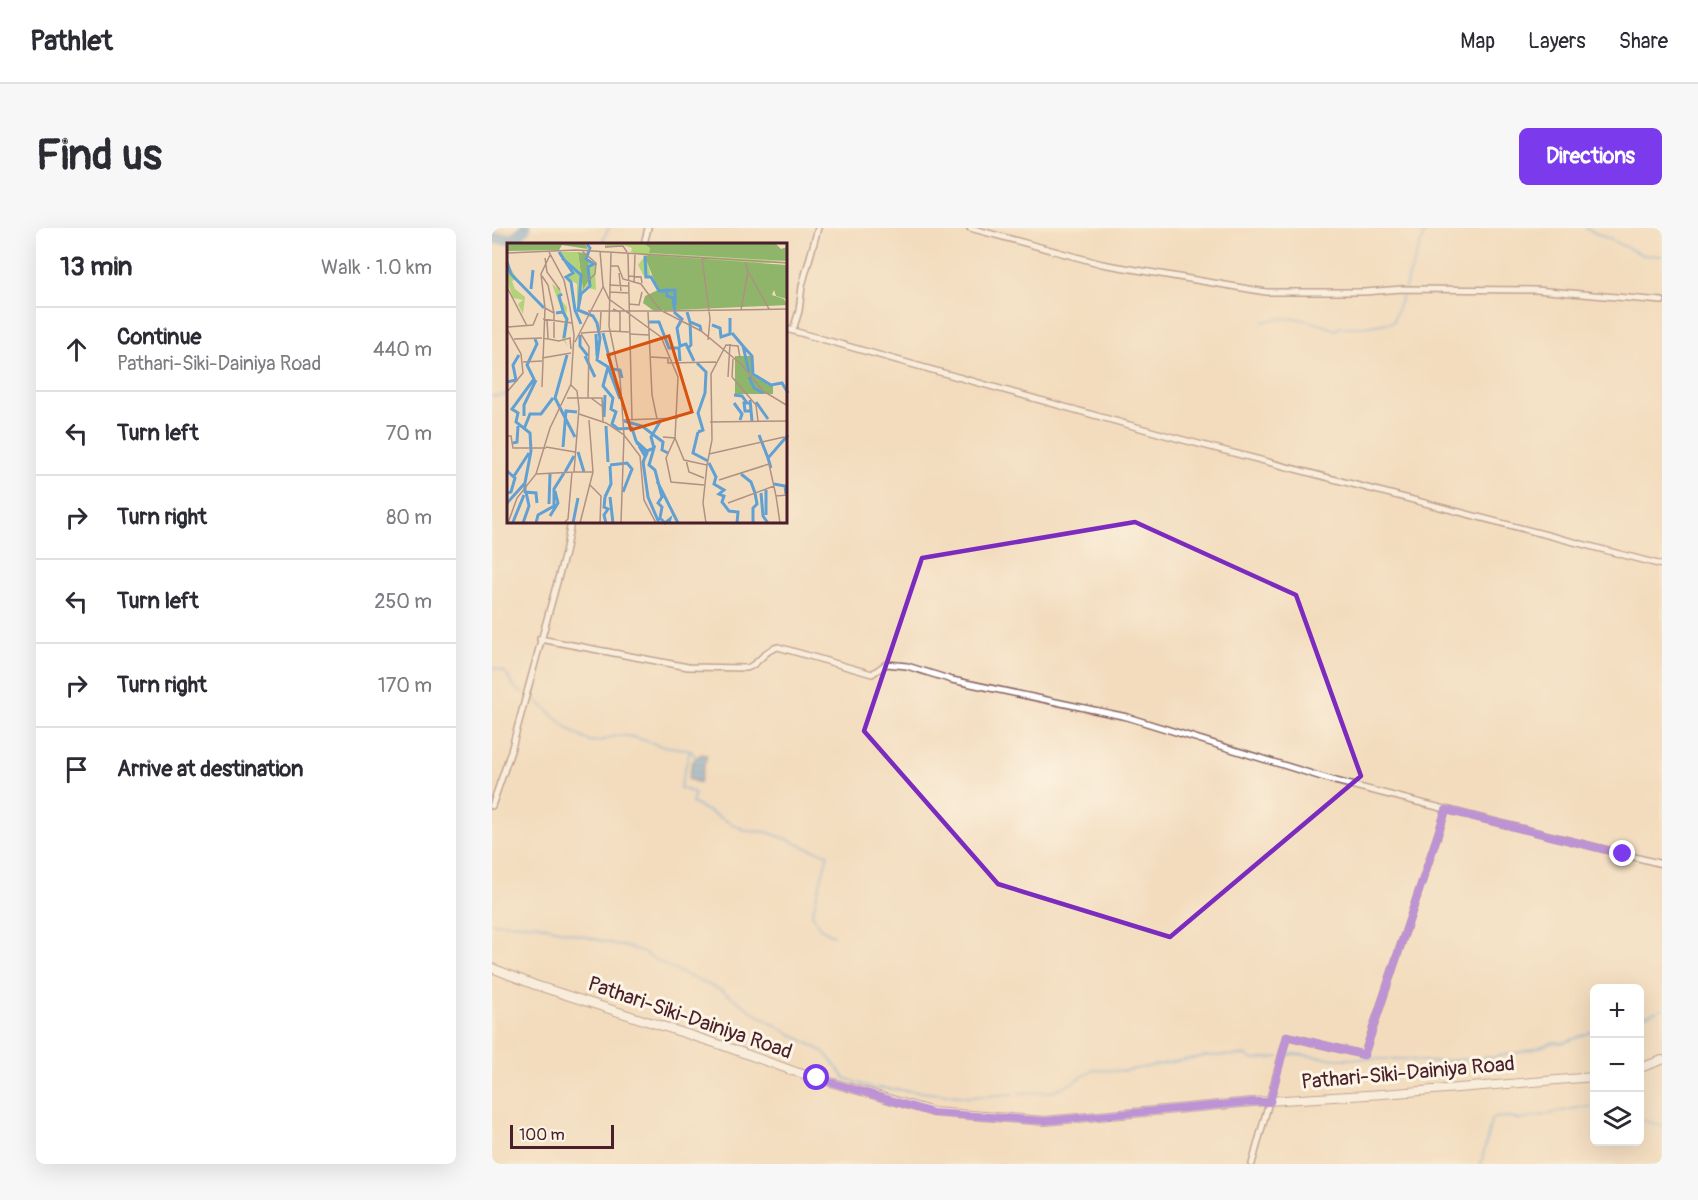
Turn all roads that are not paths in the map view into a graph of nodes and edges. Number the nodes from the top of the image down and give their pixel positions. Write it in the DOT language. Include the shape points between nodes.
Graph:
graph roads {
  1 [pos="648,228"];
  2 [pos="818,228"];
  3 [pos="970,228"];
  4 [pos="644,243"];
  5 [pos="1662,301"];
  6 [pos="788,329"];
  7 [pos="793,330"];
  8 [pos="571,524"];
  9 [pos="1662,565"];
  10 [pos="540,639"];
  11 [pos="492,806"];
  12 [pos="1446,810"];
  13 [pos="1662,864"];
  14 [pos="492,968"];
  15 [pos="1662,1060"];
  16 [pos="1644,1067"];
  17 [pos="1590,1077"];
  18 [pos="1270,1102"];
  19 [pos="1252,1164"];
  1 -- 4 [label="street"];
  2 -- 7 [label="street"];
  3 -- 5 [label="street" via="1102,264 1266,292 1536,290"];
  6 -- 7 [label="street"];
  7 -- 9 [label="street" via="1176,438"];
  8 -- 10 [label="street"];
  10 -- 11 [label="street" via="511,751"];
  10 -- 12 [label="street" via="688,667 747,668 769,649 778,647 872,674 886,664 907,666 952,680 1127,717 1335,781"];
  12 -- 13 [label="street"];
  12 -- 18 [label="street" via="1364,1055 1287,1036"];
  14 -- 18 [label="main road, Pathari-Siki-Dainiya Road" via="796,1072 933,1113 1045,1121"];
  15 -- 16 [label="main road"];
  17 -- 18 [label="main road, Pathari-Siki-Dainiya Road"];
  18 -- 19 [label="street"];
}
